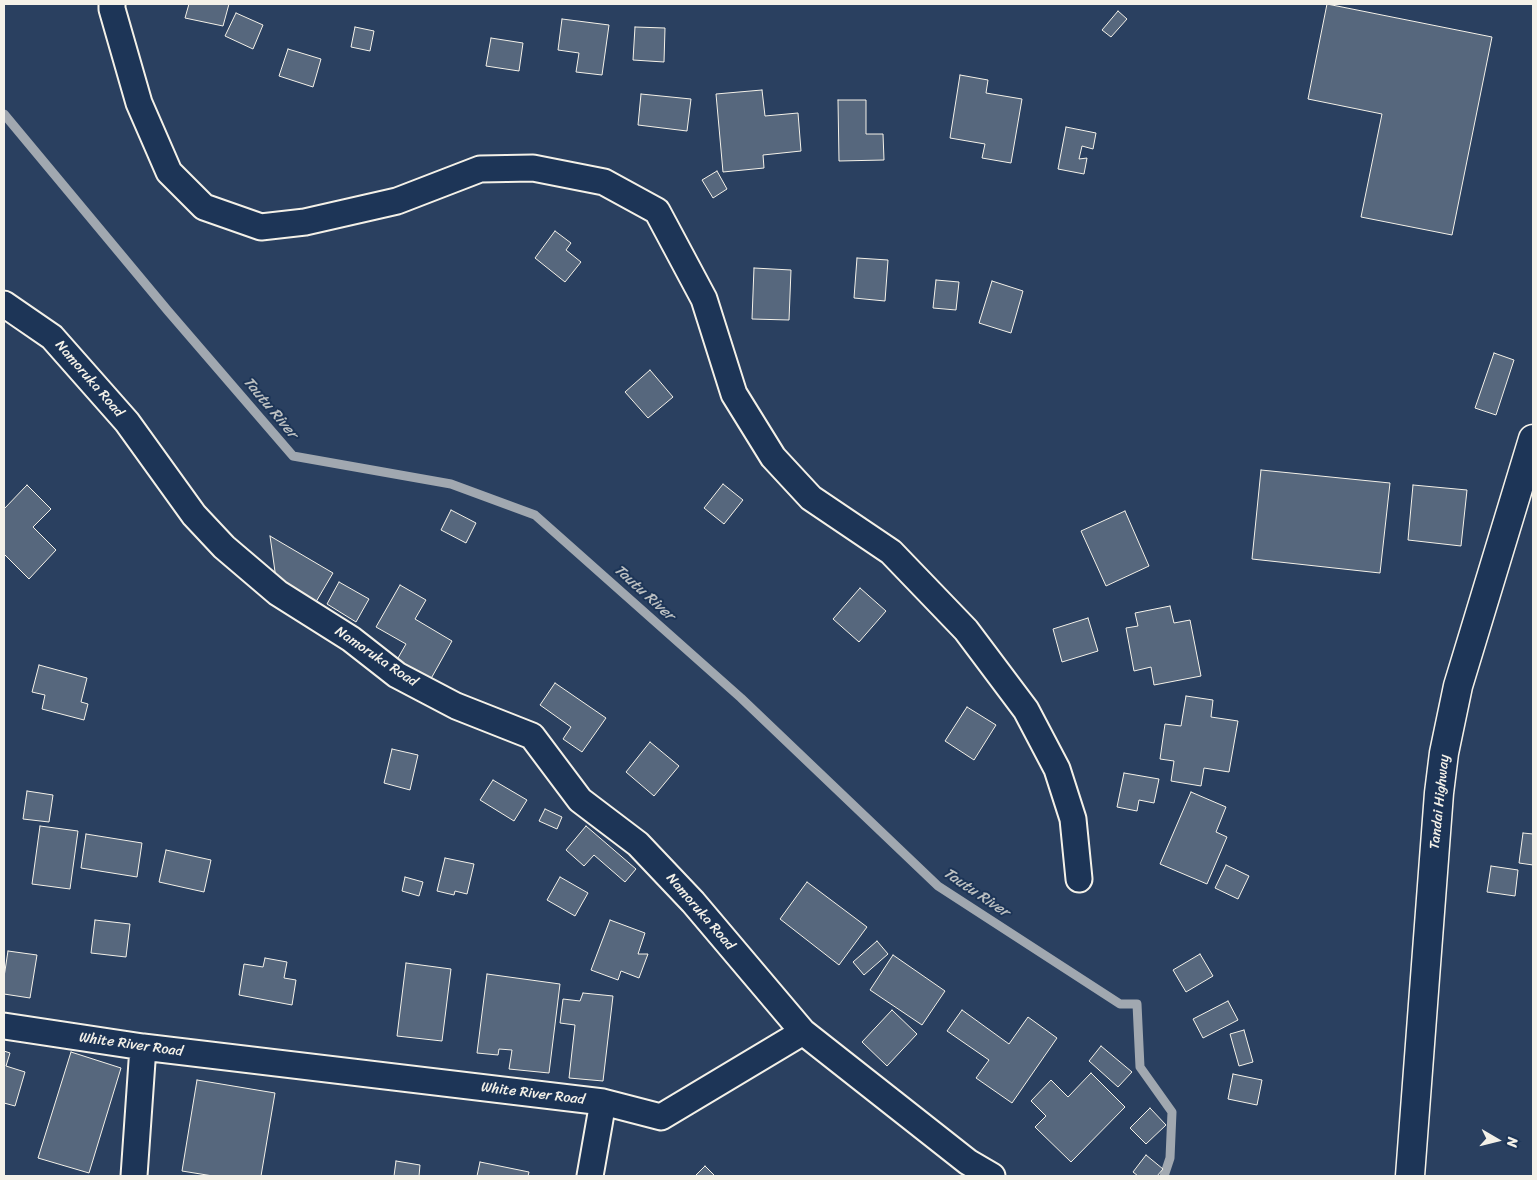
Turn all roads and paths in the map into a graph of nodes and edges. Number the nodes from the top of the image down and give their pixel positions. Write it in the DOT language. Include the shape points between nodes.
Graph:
graph roads {
  1 [pos="112,4"];
  2 [pos="4,304"];
  3 [pos="1533,440"];
  4 [pos="1079,879"];
  5 [pos="4,1026"];
  6 [pos="803,1032"];
  7 [pos="143,1047"];
  8 [pos="603,1102"];
  9 [pos="134,1176"];
  10 [pos="590,1176"];
  11 [pos="992,1176"];
  12 [pos="1410,1176"];
  1 -- 4 [label="street" via="139,104 169,172 204,208 261,227 305,222 397,201 480,169 533,168 604,182 657,212 704,299 734,394 773,457 811,498 891,552 966,630 1026,710 1057,769 1073,819"];
  2 -- 6 [label="street, Namoruka Road" via="52,337 127,422 194,515 224,547 278,593 351,639 397,674 456,706 532,736 580,800 638,844 693,902"];
  3 -- 12 [label="main road, Tandai Highway" via="1458,686 1444,753"];
  5 -- 7 [label="street, White River Road"];
  6 -- 8 [label="street, White River Road" via="661,1116"];
  6 -- 11 [label="street" via="968,1162"];
  7 -- 8 [label="street, White River Road"];
  7 -- 9 [label="street"];
  8 -- 10 [label="street"];
}
